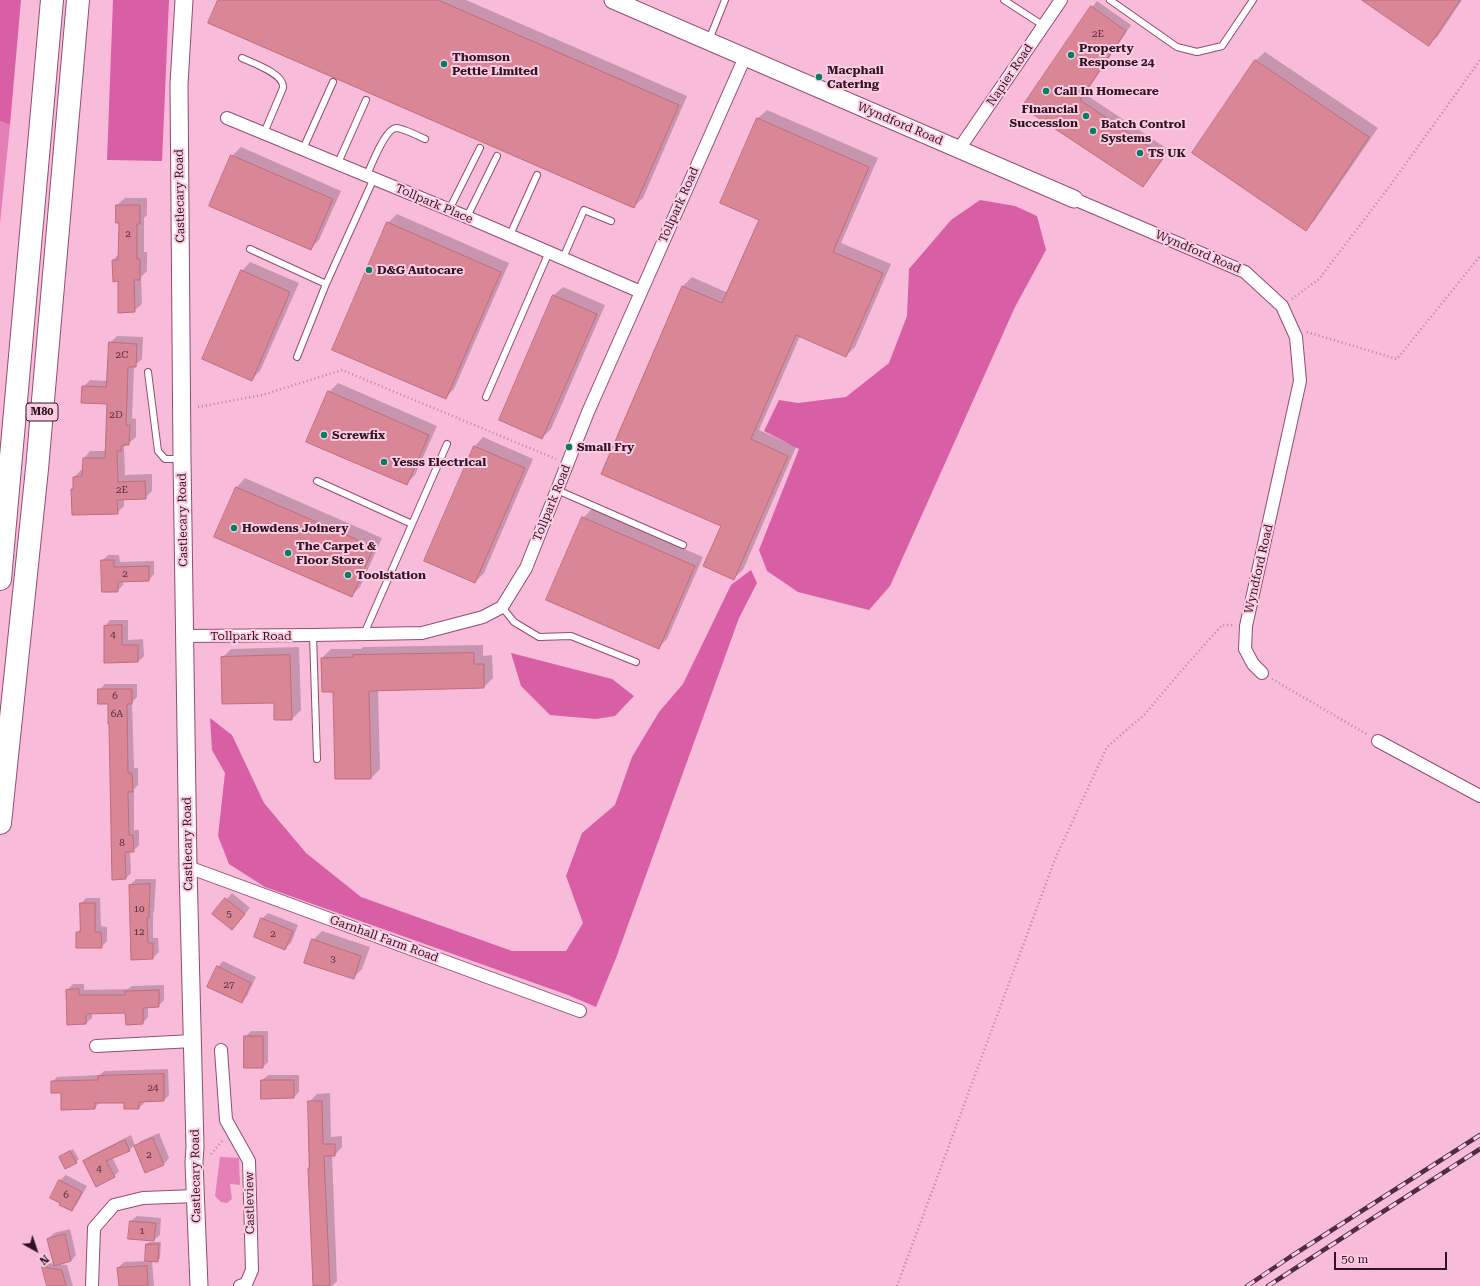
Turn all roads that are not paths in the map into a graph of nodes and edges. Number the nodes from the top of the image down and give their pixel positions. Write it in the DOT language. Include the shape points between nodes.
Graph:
graph roads {
  1 [pos="52,0"];
  2 [pos="78,0"];
  3 [pos="184,0"];
  4 [pos="613,0"];
  5 [pos="725,0"];
  6 [pos="1004,0"];
  7 [pos="1062,0"];
  8 [pos="1110,0"];
  9 [pos="1253,0"];
  10 [pos="1044,26"];
  11 [pos="709,41"];
  12 [pos="744,57"];
  13 [pos="242,58"];
  14 [pos="333,82"];
  15 [pos="366,100"];
  16 [pos="227,118"];
  17 [pos="264,133"];
  18 [pos="425,139"];
  19 [pos="480,148"];
  20 [pos="303,149"];
  21 [pos="959,150"];
  22 [pos="497,156"];
  23 [pos="338,163"];
  24 [pos="537,175"];
  25 [pos="370,177"];
  26 [pos="1074,199"];
  27 [pos="449,210"];
  28 [pos="467,217"];
  29 [pos="611,221"];
  30 [pos="510,235"];
  31 [pos="250,249"];
  32 [pos="549,252"];
  33 [pos="563,258"];
  34 [pos="326,284"];
  35 [pos="641,292"];
  36 [pos="298,357"];
  37 [pos="148,372"];
  38 [pos="486,396"];
  39 [pos="447,444"];
  40 [pos="182,459"];
  41 [pos="317,481"];
  42 [pos="557,490"];
  43 [pos="412,524"];
  44 [pos="683,545"];
  45 [pos="0,579"];
  46 [pos="502,607"];
  47 [pos="364,634"];
  48 [pos="313,635"];
  49 [pos="185,636"];
  50 [pos="636,662"];
  51 [pos="1262,673"];
  52 [pos="1378,741"];
  53 [pos="317,759"];
  54 [pos="1480,796"];
  55 [pos="0,824"];
  56 [pos="188,867"];
  57 [pos="580,1011"];
  58 [pos="193,1041"];
  59 [pos="96,1046"];
  60 [pos="221,1050"];
  61 [pos="196,1196"];
  62 [pos="92,1286"];
  63 [pos="199,1286"];
  64 [pos="240,1286"];
  1 -- 45 [label="highway, M80"];
  2 -- 55 [label="highway, M80" via="38,468"];
  3 -- 40 [label="main road, Castlecary Road" via="179,84"];
  4 -- 11 [label="main road, Wyndford Road"];
  5 -- 11 [label="lane"];
  6 -- 10 [label="lane"];
  7 -- 10 [label="street, Napier Road"];
  8 -- 9 [label="lane" via="1177,47 1197,52 1222,46"];
  10 -- 21 [label="street, Napier Road"];
  11 -- 12 [label="main road, Wyndford Road"];
  12 -- 21 [label="main road, Wyndford Road"];
  12 -- 35 [label="street, Tollpark Road"];
  13 -- 17 [label="lane" via="277,75 283,82 283,88"];
  14 -- 20 [label="lane"];
  15 -- 23 [label="lane"];
  16 -- 17 [label="street, Tollpark Place"];
  17 -- 20 [label="street, Tollpark Place"];
  18 -- 25 [label="lane" via="401,129 392,129 385,138"];
  19 -- 27 [label="lane"];
  20 -- 23 [label="street, Tollpark Place"];
  21 -- 26 [label="main road, Wyndford Road"];
  22 -- 28 [label="lane"];
  23 -- 25 [label="street, Tollpark Place"];
  24 -- 30 [label="lane"];
  25 -- 27 [label="street, Tollpark Place"];
  25 -- 34 [label="lane"];
  26 -- 51 [label="street, Wyndford Road" via="1245,272 1282,306 1296,337 1300,382 1246,626 1245,649 1253,664"];
  27 -- 28 [label="street, Tollpark Place"];
  28 -- 30 [label="street, Tollpark Place"];
  29 -- 33 [label="lane" via="584,210"];
  30 -- 32 [label="street, Tollpark Place"];
  31 -- 34 [label="lane"];
  32 -- 33 [label="street, Tollpark Place"];
  32 -- 38 [label="lane"];
  33 -- 35 [label="street, Tollpark Place"];
  34 -- 36 [label="lane"];
  35 -- 42 [label="street, Tollpark Road"];
  37 -- 40 [label="lane" via="158,451 165,458"];
  39 -- 43 [label="lane"];
  40 -- 49 [label="main road, Castlecary Road"];
  41 -- 43 [label="lane"];
  42 -- 44 [label="lane"];
  42 -- 46 [label="street, Tollpark Road" via="526,568"];
  43 -- 47 [label="lane"];
  46 -- 47 [label="street, Tollpark Road" via="482,617 422,633"];
  46 -- 50 [label="lane" via="514,622 539,637 571,636"];
  47 -- 48 [label="street, Tollpark Road"];
  48 -- 49 [label="street, Tollpark Road"];
  48 -- 53 [label="lane"];
  49 -- 56 [label="main road, Castlecary Road"];
  52 -- 54 [label="street"];
  56 -- 57 [label="street, Garnhall Farm Road"];
  56 -- 58 [label="main road, Castlecary Road"];
  58 -- 59 [label="street"];
  58 -- 61 [label="main road, Castlecary Road"];
  60 -- 64 [label="street, Castleview" via="226,1120 249,1161 252,1270 246,1284"];
  61 -- 62 [label="street" via="143,1198 114,1205 94,1228"];
  61 -- 63 [label="main road, Castlecary Road"];
}
